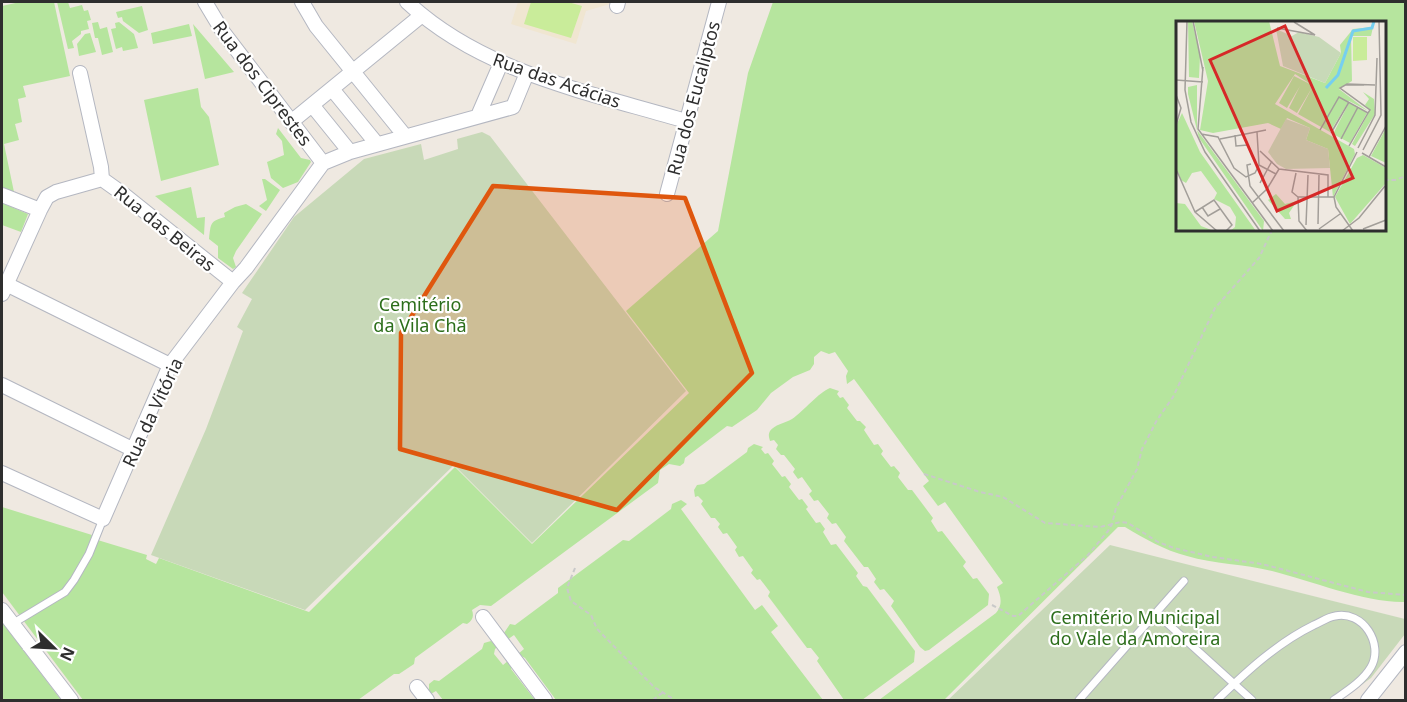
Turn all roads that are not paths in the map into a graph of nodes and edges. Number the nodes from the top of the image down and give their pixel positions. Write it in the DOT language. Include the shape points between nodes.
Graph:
graph roads {
  1 [pos="205,2"];
  2 [pos="302,2"];
  3 [pos="407,2"];
  4 [pos="719,2"];
  5 [pos="422,15"];
  6 [pos="501,63"];
  7 [pos="353,72"];
  8 [pos="80,73"];
  9 [pos="527,73"];
  10 [pos="332,89"];
  11 [pos="312,105"];
  12 [pos="478,116"];
  13 [pos="686,121"];
  14 [pos="291,122"];
  15 [pos="405,136"];
  16 [pos="377,144"];
  17 [pos="350,152"];
  18 [pos="323,163"];
  19 [pos="102,179"];
  20 [pos="667,194"];
  21 [pos="2,195"];
  22 [pos="40,210"];
  23 [pos="233,282"];
  24 [pos="3,287"];
  25 [pos="170,365"];
  26 [pos="2,386"];
  27 [pos="134,450"];
  28 [pos="2,473"];
  29 [pos="103,519"];
  30 [pos="1184,581"];
  31 [pos="2,610"];
  32 [pos="1156,613"];
  33 [pos="483,617"];
  34 [pos="12,624"];
  35 [pos="1406,652"];
  36 [pos="1234,684"];
  37 [pos="417,687"];
  38 [pos="71,700"];
  39 [pos="427,700"];
  40 [pos="545,700"];
  41 [pos="1079,700"];
  42 [pos="1217,700"];
  43 [pos="1252,700"];
  44 [pos="1334,700"];
  45 [pos="1368,700"];
  1 -- 14 [label="street, Rua dos Ciprestes"];
  2 -- 7 [label="street"];
  3 -- 5 [label="street, Rua das Acácias"];
  4 -- 13 [label="street, Rua dos Eucaliptos"];
  5 -- 6 [label="street, Rua das Acácias" via="444,32"];
  5 -- 7 [label="street"];
  6 -- 9 [label="street, Rua das Acácias"];
  6 -- 12 [label="street"];
  7 -- 10 [label="street"];
  7 -- 15 [label="street"];
  8 -- 19 [label="street"];
  9 -- 12 [label="street" via="513,107"];
  9 -- 13 [label="street, Rua das Acácias"];
  10 -- 11 [label="street"];
  10 -- 16 [label="street"];
  11 -- 14 [label="street"];
  11 -- 17 [label="street"];
  12 -- 15 [label="street"];
  13 -- 20 [label="street, Rua dos Eucaliptos"];
  14 -- 18 [label="street, Rua dos Ciprestes"];
  15 -- 16 [label="street"];
  16 -- 17 [label="street"];
  17 -- 18 [label="street"];
  18 -- 23 [label="street, Rua da Vitória"];
  19 -- 22 [label="street, Rua das Beiras" via="56,192 47,197"];
  19 -- 23 [label="street, Rua das Beiras"];
  21 -- 22 [label="street"];
  22 -- 24 [label="street"];
  23 -- 25 [label="street, Rua da Vitória"];
  24 -- 25 [label="street"];
  25 -- 27 [label="street, Rua da Vitória"];
  26 -- 27 [label="street"];
  27 -- 29 [label="street, Rua da Vitória"];
  28 -- 29 [label="street"];
  29 -- 34 [label="lane" via="65,592"];
  30 -- 32 [label="lane"];
  31 -- 34 [label="street"];
  32 -- 36 [label="lane"];
  32 -- 41 [label="lane"];
  33 -- 40 [label="street"];
  34 -- 38 [label="street"];
  35 -- 45 [label="street"];
  36 -- 42 [label="lane"];
  36 -- 43 [label="lane"];
  36 -- 44 [label="lane" via="1301,632 1333,616 1348,616 1370,632 1375,658 1366,674"];
  37 -- 39 [label="street"];
}
